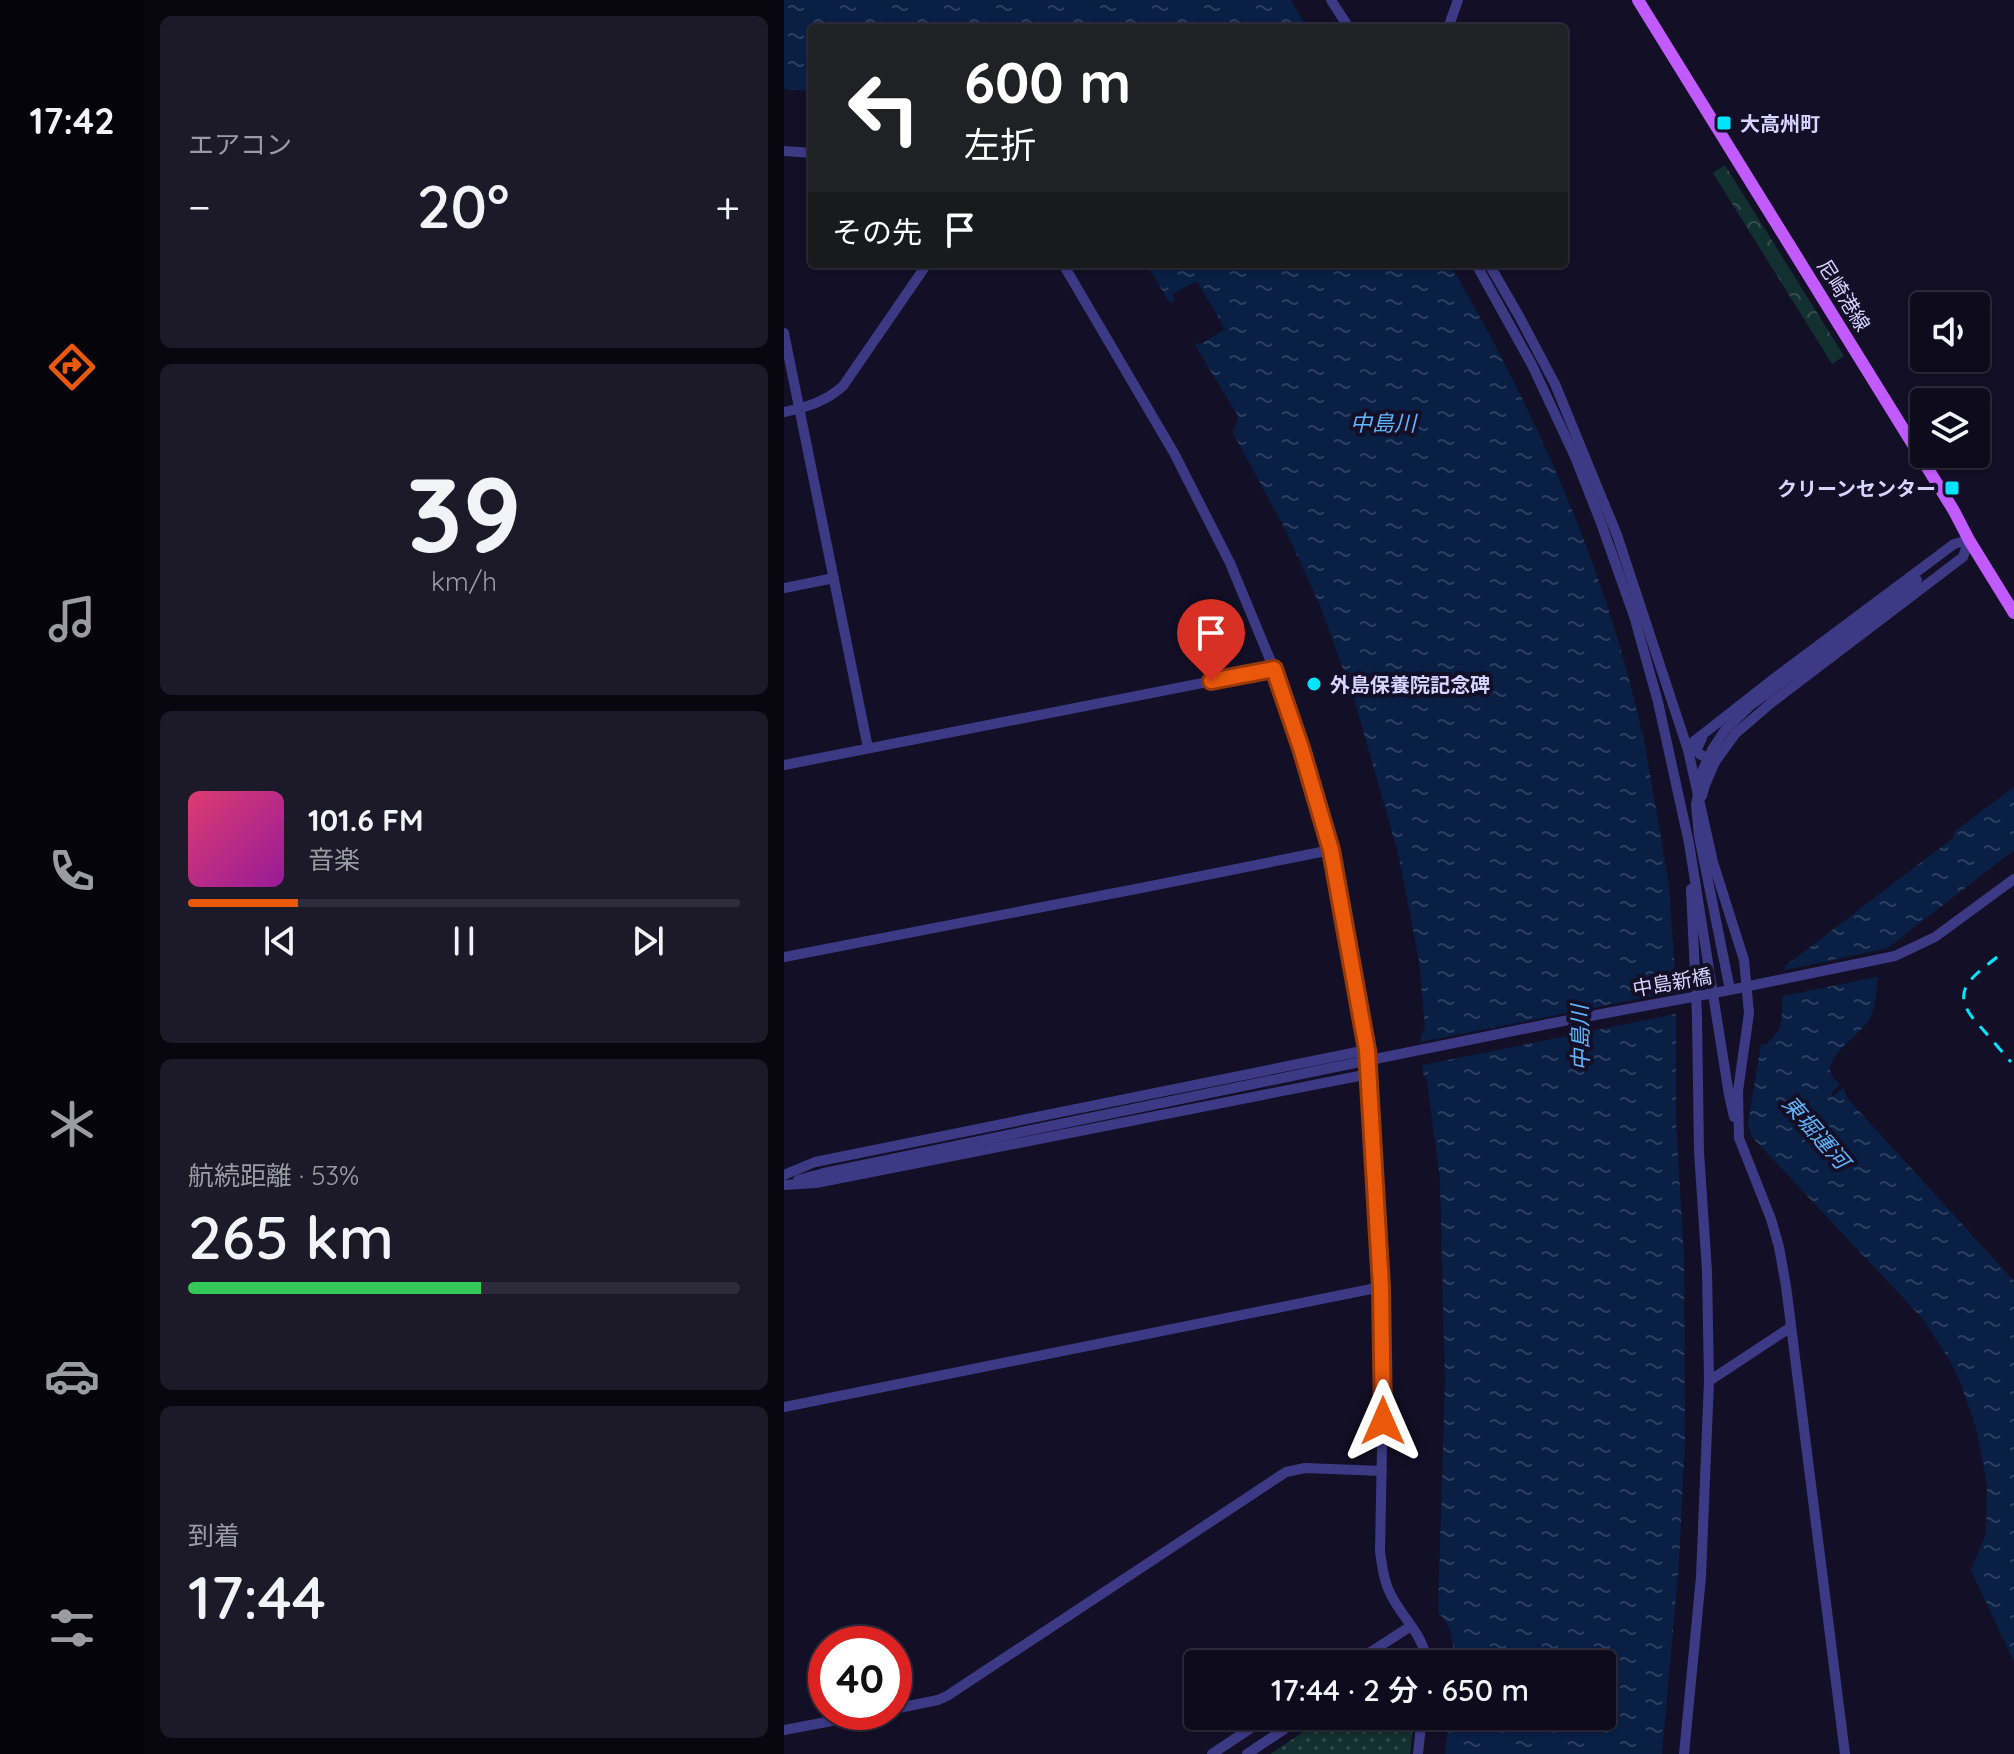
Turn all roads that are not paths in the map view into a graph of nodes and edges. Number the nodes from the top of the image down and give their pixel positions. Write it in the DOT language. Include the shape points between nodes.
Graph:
graph roads {
  1 [pos="1331,0"];
  2 [pos="1458,0"];
  3 [pos="1638,0"];
  4 [pos="1346,24"];
  5 [pos="1449,24"];
  6 [pos="784,151"];
  7 [pos="808,153"];
  8 [pos="924,268"];
  9 [pos="1065,268"];
  10 [pos="1478,268"];
  11 [pos="1491,268"];
  12 [pos="784,333"];
  13 [pos="799,409"];
  14 [pos="784,412"];
  15 [pos="1969,540"];
  16 [pos="834,578"];
  17 [pos="784,588"];
  18 [pos="2014,613"];
  19 [pos="1274,669"];
  20 [pos="1712,727"];
  21 [pos="868,748"];
  22 [pos="1723,749"];
  23 [pos="1688,750"];
  24 [pos="784,765"];
  25 [pos="1701,810"];
  26 [pos="1689,843"];
  27 [pos="1331,850"];
  28 [pos="2014,879"];
  29 [pos="784,957"];
  30 [pos="1730,990"];
  31 [pos="1367,1050"];
  32 [pos="1369,1074"];
  33 [pos="1739,1138"];
  34 [pos="784,1180"];
  35 [pos="1381,1287"];
  36 [pos="1791,1327"];
  37 [pos="1709,1381"];
  38 [pos="784,1407"];
  39 [pos="1382,1471"];
  40 [pos="1411,1626"];
  41 [pos="1374,1650"];
  42 [pos="1425,1650"];
  43 [pos="912,1705"];
  44 [pos="808,1725"];
  45 [pos="784,1730"];
  46 [pos="1248,1730"];
  47 [pos="1283,1730"];
  48 [pos="1421,1730"];
  49 [pos="1212,1754"];
  50 [pos="1247,1754"];
  51 [pos="1418,1754"];
  52 [pos="1684,1754"];
  53 [pos="1845,1754"];
  1 -- 4 [label="street"];
  2 -- 5 [label="street"];
  3 -- 15 [label="main road, 尼崎港線"];
  6 -- 7 [label="street"];
  8 -- 13 [label="street" via="843,386"];
  9 -- 19 [label="street" via="1174,453 1230,563"];
  10 -- 26 [label="street" via="1532,365 1601,523 1645,653"];
  11 -- 23 [label="street" via="1555,384 1617,535"];
  12 -- 13 [label="street"];
  13 -- 14 [label="street"];
  13 -- 16 [label="street"];
  15 -- 18 [label="main road, 尼崎港線"];
  15 -- 20 [label="street" via="1954,544"];
  15 -- 22 [label="street" via="1963,557 1771,703"];
  15 -- 30 [label="street, bridge" via="1751,705 1712,750 1696,805"];
  16 -- 17 [label="street"];
  16 -- 21 [label="street"];
  19 -- 21 [label="street"];
  19 -- 27 [label="street"];
  20 -- 22 [label="street" via="1696,751 1709,757"];
  20 -- 23 [label="street"];
  21 -- 24 [label="street"];
  22 -- 25 [label="street" via="1705,785"];
  23 -- 25 [label="street"];
  25 -- 33 [label="street" via="1747,982"];
  26 -- 33 [label="street"];
  26 -- 37 [label="street"];
  27 -- 29 [label="street"];
  27 -- 31 [label="street"];
  28 -- 30 [label="street, 中島新橋, bridge" via="1935,937 1895,956"];
  30 -- 34 [label="street, 中島新橋, bridge"];
  31 -- 32 [label="street"];
  31 -- 34 [label="street" via="815,1162"];
  32 -- 34 [label="street" via="816,1183"];
  32 -- 35 [label="street"];
  33 -- 36 [label="street" via="1779,1247"];
  35 -- 38 [label="street"];
  35 -- 39 [label="street"];
  36 -- 37 [label="street"];
  36 -- 53 [label="street"];
  37 -- 52 [label="street" via="1701,1577"];
  39 -- 40 [label="street" via="1382,1568 1390,1594"];
  39 -- 43 [label="street" via="1286,1472 956,1690"];
  40 -- 41 [label="street"];
  40 -- 42 [label="street"];
  44 -- 45 [label="street"];
  46 -- 49 [label="street"];
  47 -- 50 [label="street"];
  48 -- 51 [label="street"];
}
